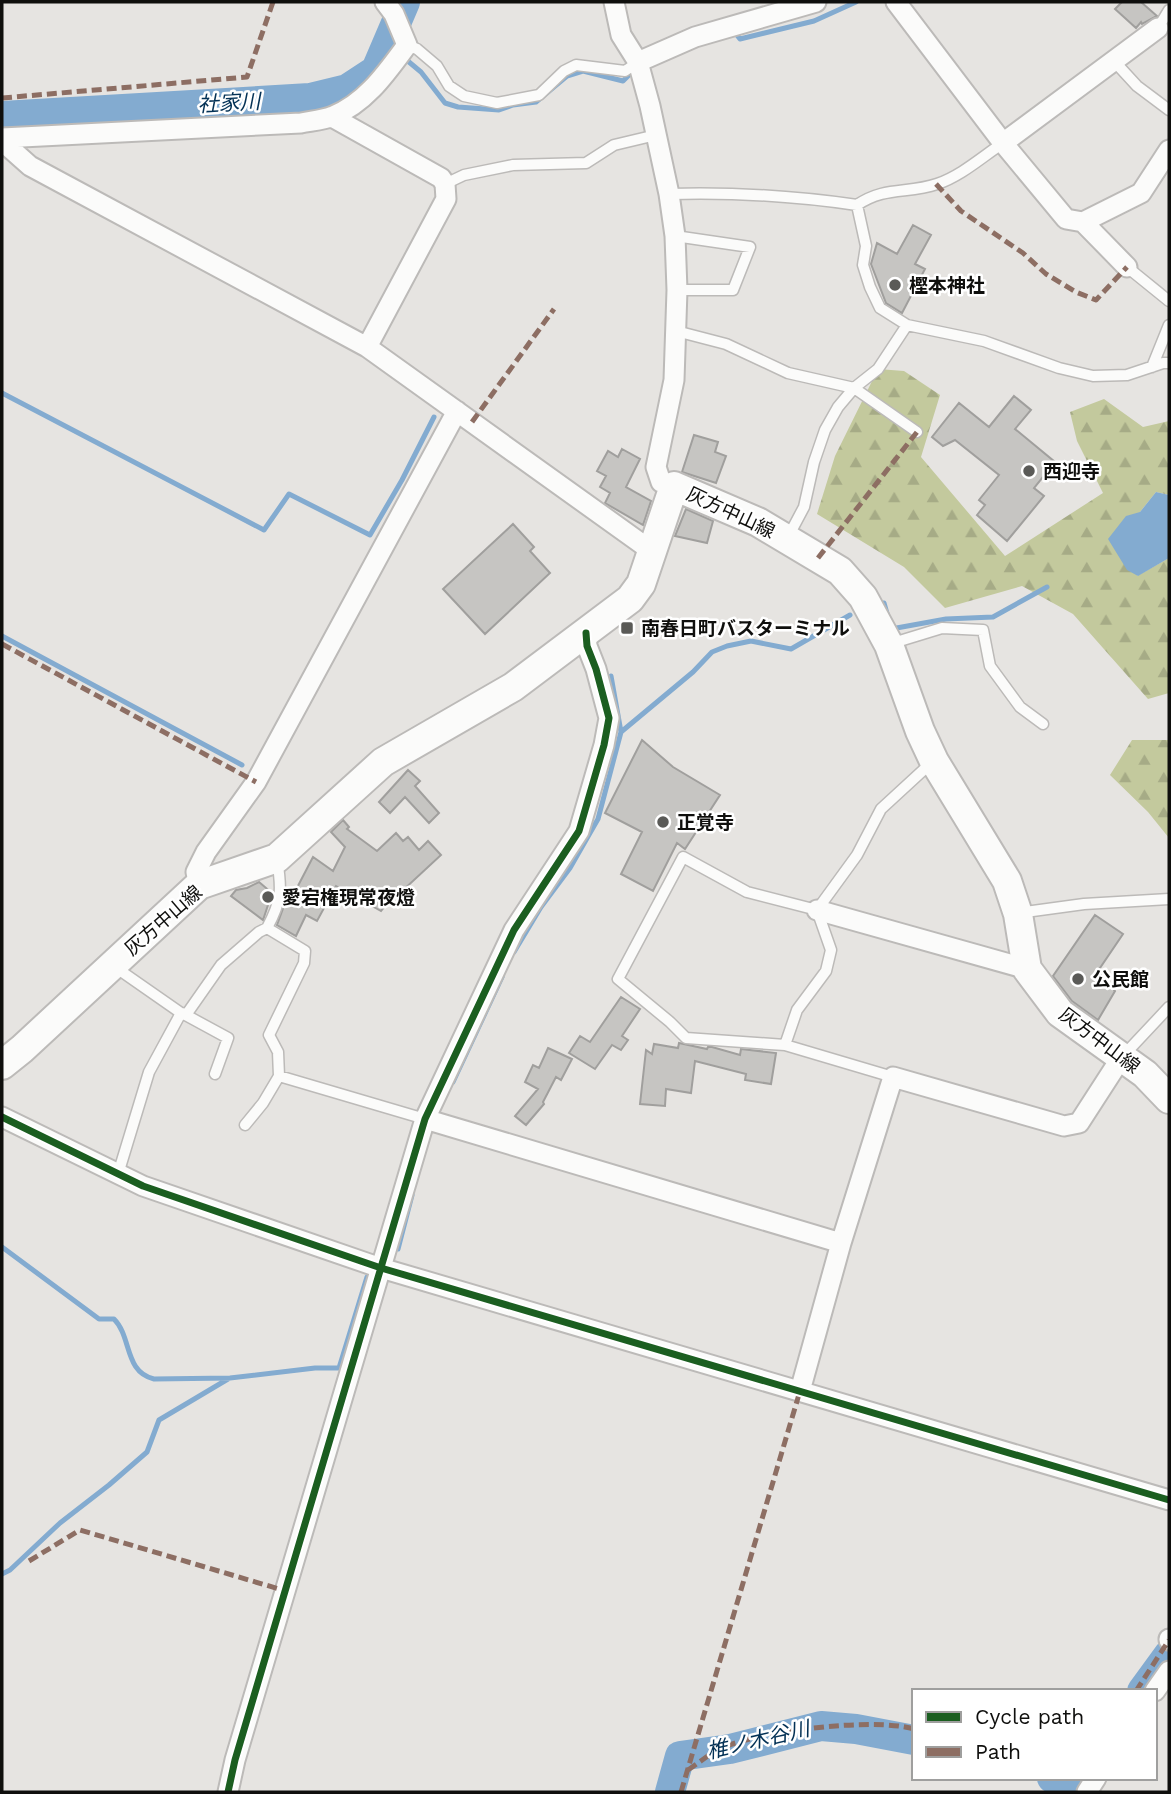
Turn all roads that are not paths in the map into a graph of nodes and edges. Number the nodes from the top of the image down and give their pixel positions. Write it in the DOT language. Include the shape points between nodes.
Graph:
graph roads {
  1 [pos="385,2"];
  2 [pos="614,2"];
  3 [pos="816,2"];
  4 [pos="896,2"];
  5 [pos="1169,10"];
  6 [pos="1158,29"];
  7 [pos="407,45"];
  8 [pos="1114,61"];
  9 [pos="638,62"];
  10 [pos="1169,110"];
  11 [pos="332,117"];
  12 [pos="656,135"];
  13 [pos="2,139"];
  14 [pos="1003,143"];
  15 [pos="1169,150"];
  16 [pos="445,184"];
  17 [pos="669,194"];
  18 [pos="857,205"];
  19 [pos="1083,222"];
  20 [pos="675,236"];
  21 [pos="1127,267"];
  22 [pos="677,290"];
  23 [pos="1169,301"];
  24 [pos="907,325"];
  25 [pos="1169,326"];
  26 [pos="676,331"];
  27 [pos="367,347"];
  28 [pos="1169,363"];
  29 [pos="1152,367"];
  30 [pos="854,388"];
  31 [pos="457,411"];
  32 [pos="917,432"];
  33 [pos="674,486"];
  34 [pos="786,539"];
  35 [pos="653,552"];
  36 [pos="586,633"];
  37 [pos="889,645"];
  38 [pos="1043,724"];
  39 [pos="934,761"];
  40 [pos="277,859"];
  41 [pos="199,885"];
  42 [pos="1169,899"];
  43 [pos="817,910"];
  44 [pos="1018,914"];
  45 [pos="267,928"];
  46 [pos="112,965"];
  47 [pos="1027,969"];
  48 [pos="1169,1007"];
  49 [pos="184,1014"];
  50 [pos="785,1045"];
  51 [pos="1121,1058"];
  52 [pos="2,1065"];
  53 [pos="215,1074"];
  54 [pos="279,1076"];
  55 [pos="893,1077"];
  56 [pos="1169,1099"];
  57 [pos="2,1117"];
  58 [pos="425,1119"];
  59 [pos="245,1125"];
  60 [pos="118,1174"];
  61 [pos="841,1243"];
  62 [pos="381,1268"];
  63 [pos="800,1391"];
  64 [pos="1169,1500"];
  65 [pos="1169,1671"];
  66 [pos="1156,1689"];
  67 [pos="228,1792"];
  1 -- 7 [label="street"];
  2 -- 9 [label="street" via="621,35"];
  3 -- 9 [label="street" via="695,37"];
  4 -- 14 [label="street"];
  5 -- 6 [label="lane"];
  6 -- 8 [label="street"];
  7 -- 9 [label="lane" via="417,48 437,66 449,86 464,96 497,103 539,95 576,65 625,71"];
  7 -- 11 [label="street" via="379,82"];
  8 -- 10 [label="lane"];
  8 -- 14 [label="street"];
  9 -- 12 [label="street"];
  11 -- 13 [label="street" via="301,123"];
  11 -- 16 [label="street"];
  12 -- 16 [label="lane" via="614,145 586,163 513,165 464,175"];
  12 -- 17 [label="street"];
  13 -- 27 [label="street" via="30,166"];
  14 -- 18 [label="lane" via="936,184 872,195"];
  14 -- 19 [label="street" via="1066,219"];
  15 -- 19 [label="street" via="1141,193"];
  16 -- 27 [label="street" via="446,198"];
  17 -- 18 [label="lane" via="727,192"];
  17 -- 20 [label="street"];
  18 -- 24 [label="lane" via="870,287 880,308"];
  19 -- 21 [label="street"];
  20 -- 22 [label="street"];
  20 -- 22 [label="lane" via="750,247 733,290"];
  21 -- 23 [label="lane"];
  22 -- 26 [label="street"];
  24 -- 29 [label="lane" via="984,341 1093,376 1127,375"];
  24 -- 30 [label="lane" via="878,369"];
  25 -- 29 [label="lane"];
  26 -- 30 [label="lane" via="726,344 788,373"];
  26 -- 33 [label="street" via="674,380 656,467 661,482"];
  27 -- 31 [label="street"];
  28 -- 29 [label="lane"];
  30 -- 32 [label="lane"];
  30 -- 34 [label="lane" via="825,430 804,507"];
  31 -- 35 [label="street"];
  31 -- 41 [label="street" via="256,782 206,852 196,872"];
  33 -- 34 [label="main road, 灰方中山線"];
  33 -- 35 [label="main road, 灰方中山線"];
  34 -- 37 [label="main road, 灰方中山線" via="840,571 863,597"];
  35 -- 36 [label="main road, 灰方中山線" via="630,599"];
  36 -- 40 [label="main road, 灰方中山線" via="513,687 383,762"];
  36 -- 58 [label="street" via="609,718 579,831 514,930"];
  37 -- 38 [label="lane" via="942,628 983,630 990,666 1020,707"];
  37 -- 39 [label="main road, 灰方中山線"];
  39 -- 43 [label="lane" via="881,809 857,855"];
  39 -- 44 [label="main road, 灰方中山線" via="1007,881"];
  40 -- 41 [label="main road, 灰方中山線"];
  40 -- 45 [label="lane" via="282,888"];
  41 -- 46 [label="main road, 灰方中山線"];
  42 -- 44 [label="lane"];
  43 -- 47 [label="street"];
  43 -- 50 [label="lane" via="831,950 827,971 797,1010"];
  43 -- 50 [label="lane" via="747,892 683,857 618,979 686,1038"];
  44 -- 47 [label="main road, 灰方中山線"];
  45 -- 49 [label="lane" via="221,965"];
  45 -- 54 [label="lane" via="306,951 269,1035 278,1052"];
  46 -- 49 [label="lane"];
  46 -- 52 [label="main road, 灰方中山線"];
  47 -- 51 [label="main road, 灰方中山線" via="1060,1013"];
  48 -- 51 [label="lane"];
  49 -- 53 [label="lane" via="228,1038"];
  49 -- 60 [label="lane" via="149,1072"];
  50 -- 55 [label="lane"];
  51 -- 55 [label="street" via="1079,1124 1064,1126"];
  51 -- 56 [label="main road, 灰方中山線"];
  54 -- 58 [label="lane"];
  54 -- 59 [label="lane"];
  55 -- 61 [label="street"];
  57 -- 60 [label="street"];
  58 -- 61 [label="street"];
  58 -- 62 [label="street"];
  60 -- 62 [label="street"];
  61 -- 63 [label="street"];
  62 -- 63 [label="street"];
  62 -- 67 [label="street"];
  63 -- 64 [label="street"];
  65 -- 66 [label="street"];
}
